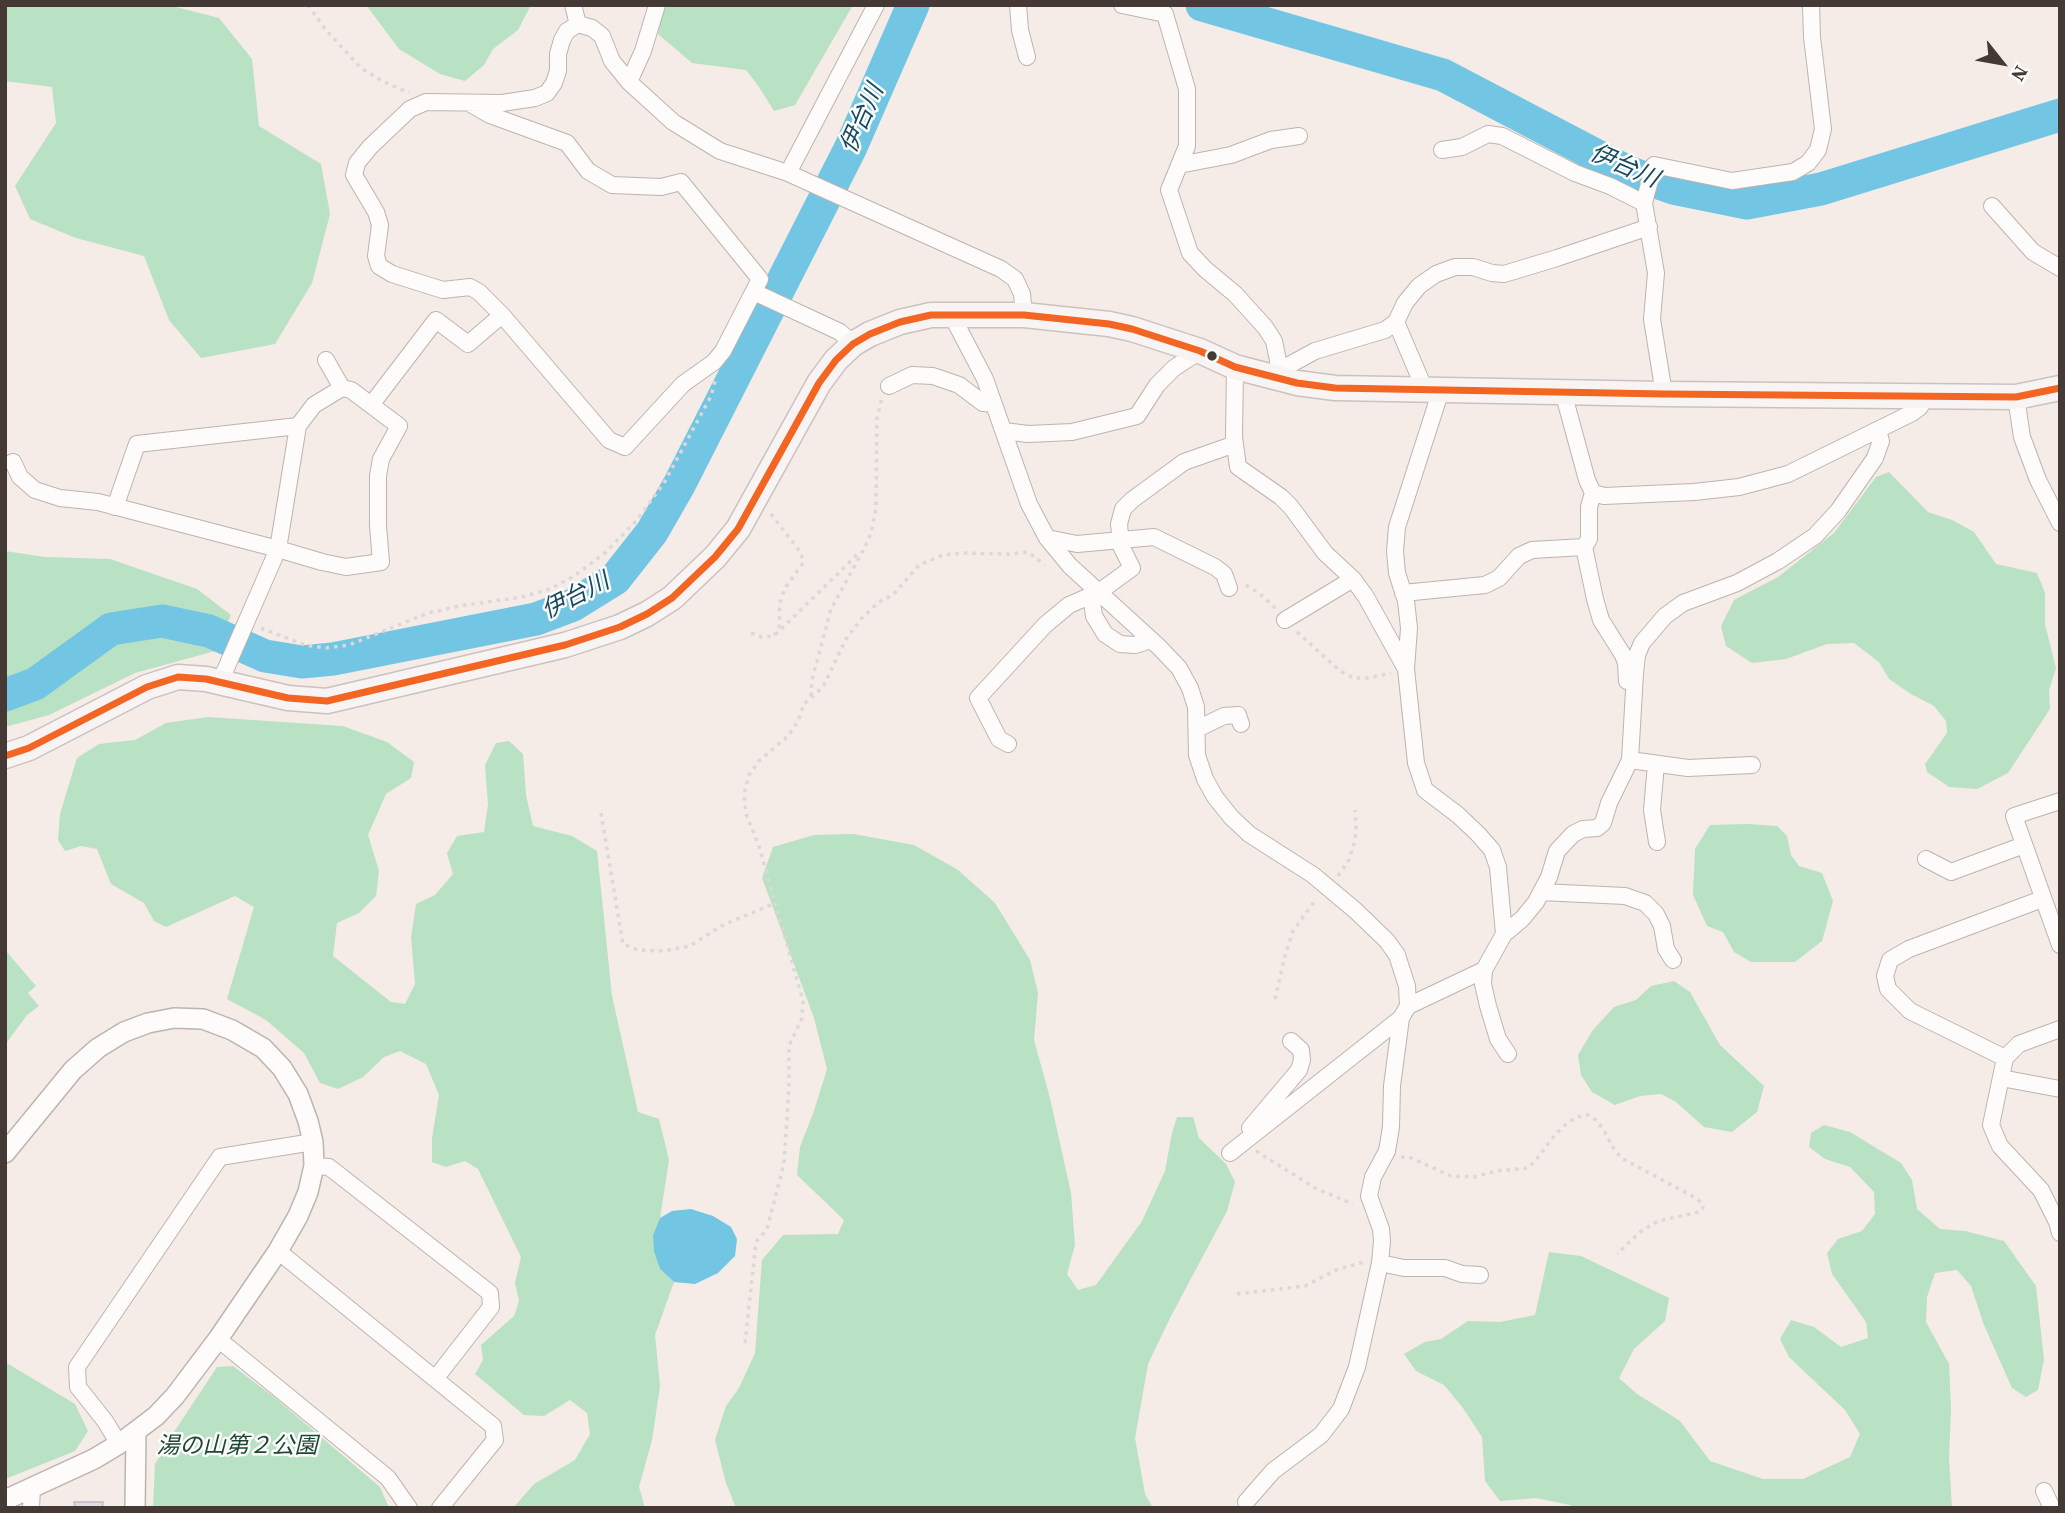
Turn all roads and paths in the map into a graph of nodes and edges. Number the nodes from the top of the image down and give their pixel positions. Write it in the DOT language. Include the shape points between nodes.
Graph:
graph roads {
  1 [pos="308,5"];
  2 [pos="573,5"];
  3 [pos="657,5"];
  4 [pos="876,5"];
  5 [pos="1018,5"];
  6 [pos="1122,5"];
  7 [pos="1811,5"];
  8 [pos="578,24"];
  9 [pos="1027,57"];
  10 [pos="629,82"];
  11 [pos="426,102"];
  12 [pos="467,102"];
  13 [pos="1299,135"];
  14 [pos="1442,150"];
  15 [pos="1179,165"];
  16 [pos="788,173"];
  17 [pos="1645,199"];
  18 [pos="1992,206"];
  19 [pos="1649,227"];
  20 [pos="2060,268"];
  21 [pos="756,293"];
  22 [pos="951,314"];
  23 [pos="502,315"];
  24 [pos="1024,315"];
  25 [pos="1396,322"];
  26 [pos="853,344"];
  27 [pos="1200,351"];
  28 [pos="326,360"];
  29 [pos="714,362"];
  30 [pos="1235,367"];
  31 [pos="1279,374"];
  32 [pos="888,386"];
  33 [pos="2060,387"];
  34 [pos="342,388"];
  35 [pos="1433,390"];
  36 [pos="1563,392"];
  37 [pos="1664,394"];
  38 [pos="1926,395"];
  39 [pos="2017,397"];
  40 [pos="995,404"];
  41 [pos="371,405"];
  42 [pos="298,426"];
  43 [pos="1878,430"];
  44 [pos="1004,431"];
  45 [pos="1235,444"];
  46 [pos="13,462"];
  47 [pos="2060,486"];
  48 [pos="2044,491"];
  49 [pos="1593,493"];
  50 [pos="757,496"];
  51 [pos="115,507"];
  52 [pos="2060,523"];
  53 [pos="1047,538"];
  54 [pos="1120,539"];
  55 [pos="865,547"];
  56 [pos="1584,547"];
  57 [pos="278,549"];
  58 [pos="1048,567"];
  59 [pos="1353,579"];
  60 [pos="1226,581"];
  61 [pos="1099,592"];
  62 [pos="1403,593"];
  63 [pos="1285,620"];
  64 [pos="246,626"];
  65 [pos="751,633"];
  66 [pos="774,636"];
  67 [pos="1152,640"];
  68 [pos="1406,670"];
  69 [pos="220,682"];
  70 [pos="811,698"];
  71 [pos="1633,700"];
  72 [pos="1241,724"];
  73 [pos="1197,729"];
  74 [pos="1008,744"];
  75 [pos="5,756"];
  76 [pos="1630,760"];
  77 [pos="1656,764"];
  78 [pos="1752,765"];
  79 [pos="2060,801"];
  80 [pos="1355,810"];
  81 [pos="601,813"];
  82 [pos="1657,842"];
  83 [pos="2024,845"];
  84 [pos="1926,859"];
  85 [pos="1327,887"];
  86 [pos="1541,892"];
  87 [pos="2042,899"];
  88 [pos="775,903"];
  89 [pos="2054,916"];
  90 [pos="1504,934"];
  91 [pos="2060,945"];
  92 [pos="1673,960"];
  93 [pos="1484,970"];
  94 [pos="1275,999"];
  95 [pos="1405,1012"];
  96 [pos="2060,1029"];
  97 [pos="1292,1041"];
  98 [pos="1508,1055"];
  99 [pos="2005,1058"];
  100 [pos="2001,1078"];
  101 [pos="2060,1089"];
  102 [pos="313,1142"];
  103 [pos="1236,1148"];
  104 [pos="5,1153"];
  105 [pos="1380,1165"];
  106 [pos="314,1166"];
  107 [pos="2041,1190"];
  108 [pos="2060,1193"];
  109 [pos="1373,1205"];
  110 [pos="2060,1233"];
  111 [pos="278,1251"];
  112 [pos="1617,1254"];
  113 [pos="1380,1263"];
  114 [pos="1480,1275"];
  115 [pos="1237,1294"];
  116 [pos="218,1339"];
  117 [pos="745,1343"];
  118 [pos="435,1379"];
  119 [pos="136,1433"];
  120 [pos="119,1444"];
  121 [pos="32,1488"];
  122 [pos="2045,1492"];
  123 [pos="5,1500"];
  124 [pos="1246,1502"];
  125 [pos="31,1508"];
  126 [pos="135,1508"];
  127 [pos="409,1508"];
  128 [pos="440,1508"];
  129 [pos="2052,1508"];
  1 -- 11 [label="path" via="361,68"];
  2 -- 8 [label="street"];
  3 -- 10 [label="street"];
  4 -- 16 [label="street"];
  5 -- 9 [label="street"];
  6 -- 15 [label="street" via="1165,14 1187,89 1187,146"];
  7 -- 17 [label="street" via="1823,129 1818,150 1808,163 1793,172 1732,181 1654,165"];
  8 -- 10 [label="street" via="602,36 612,61"];
  8 -- 12 [label="street" via="562,40 558,71 547,93 502,103"];
  10 -- 16 [label="street" via="673,122 720,151"];
  11 -- 12 [label="street"];
  11 -- 23 [label="street" via="410,109 370,146 354,175 380,225 379,266 443,289 470,287"];
  12 -- 21 [label="street" via="567,143 588,172 612,185 661,187 681,182 760,279"];
  13 -- 15 [label="street"];
  14 -- 17 [label="street" via="1462,147 1488,134 1502,136 1575,173"];
  15 -- 31 [label="street" via="1169,190 1190,253 1265,327 1274,341"];
  16 -- 24 [label="street" via="1001,269 1015,279"];
  17 -- 19 [label="street"];
  18 -- 20 [label="street" via="2033,252"];
  19 -- 25 [label="street" via="1504,274 1474,267 1436,274 1419,286"];
  19 -- 37 [label="street" via="1657,273 1653,319"];
  21 -- 26 [label="street" via="840,332"];
  21 -- 29 [label="street"];
  22 -- 24 [label="main road"];
  22 -- 26 [label="main road" via="900,322"];
  22 -- 40 [label="street"];
  23 -- 29 [label="street" via="609,440 625,447 683,384"];
  23 -- 41 [label="street" via="468,344 436,320"];
  24 -- 27 [label="main road" via="1109,324"];
  25 -- 31 [label="street" via="1385,330 1315,351"];
  25 -- 35 [label="street"];
  26 -- 50 [label="main road" via="819,383"];
  27 -- 30 [label="main road"];
  27 -- 44 [label="street" via="1157,385 1137,416 1072,432"];
  28 -- 34 [label="street"];
  29 -- 64 [label="path" via="711,396 664,483 636,521 574,576 522,597 428,613 349,645 305,645"];
  30 -- 31 [label="main road"];
  30 -- 45 [label="street"];
  31 -- 35 [label="main road" via="1297,383 1335,388"];
  32 -- 40 [label="street" via="912,375 933,376 959,385 983,403"];
  32 -- 55 [label="path" via="877,418 876,508"];
  33 -- 39 [label="main road"];
  34 -- 41 [label="street"];
  34 -- 42 [label="street" via="314,405"];
  35 -- 36 [label="main road"];
  35 -- 62 [label="street" via="1397,527 1395,551"];
  36 -- 37 [label="main road"];
  36 -- 49 [label="street"];
  37 -- 38 [label="main road"];
  38 -- 39 [label="main road"];
  38 -- 43 [label="street" via="1912,413"];
  39 -- 48 [label="street" via="2022,437"];
  40 -- 44 [label="street"];
  41 -- 57 [label="street" via="399,426 381,459 378,476 381,562 346,567"];
  42 -- 51 [label="street" via="137,444"];
  42 -- 57 [label="street"];
  43 -- 49 [label="street" via="1788,474 1739,487"];
  43 -- 71 [label="street" via="1881,441 1875,458 1815,536 1737,583 1683,603 1665,616 1637,655"];
  44 -- 53 [label="street" via="1029,504"];
  45 -- 54 [label="street" via="1184,462 1132,500 1123,509"];
  45 -- 59 [label="street" via="1238,467 1281,497 1325,553"];
  46 -- 51 [label="street" via="20,477 35,490"];
  47 -- 48 [label="street"];
  48 -- 52 [label="street"];
  49 -- 56 [label="street" via="1589,539"];
  50 -- 66 [label="path" via="803,563 785,588"];
  50 -- 69 [label="main road" via="738,529 695,578 648,614 620,627 565,645 327,701 288,698"];
  51 -- 57 [label="street"];
  53 -- 54 [label="street" via="1077,544"];
  53 -- 61 [label="street"];
  54 -- 60 [label="street" via="1154,537 1215,567"];
  54 -- 61 [label="street" via="1132,568"];
  55 -- 66 [label="path"];
  55 -- 70 [label="path" via="831,609"];
  56 -- 62 [label="street" via="1532,550 1485,585"];
  56 -- 71 [label="street" via="1601,620 1623,654 1627,693"];
  57 -- 64 [label="street"];
  58 -- 70 [label="path" via="1028,552 943,555 919,565 892,595 861,619 823,687"];
  59 -- 63 [label="street"];
  59 -- 68 [label="street"];
  60 -- 63 [label="path" via="1259,593"];
  61 -- 67 [label="street"];
  61 -- 67 [label="street" via="1092,602 1094,616 1105,634 1121,644"];
  61 -- 74 [label="street" via="1069,605 1045,625 978,698 999,739"];
  62 -- 68 [label="street" via="1409,628"];
  63 -- 68 [label="path" via="1353,678"];
  64 -- 69 [label="street"];
  65 -- 66 [label="path"];
  67 -- 73 [label="street" via="1179,668 1190,688"];
  68 -- 90 [label="street" via="1416,762 1425,790 1492,850 1498,867"];
  69 -- 75 [label="main road" via="178,677 146,687"];
  70 -- 88 [label="path" via="789,735 749,775 744,794 746,814"];
  71 -- 76 [label="street"];
  72 -- 73 [label="street" via="1238,715 1224,716"];
  73 -- 85 [label="street" via="1197,755 1205,779 1231,817"];
  76 -- 77 [label="street"];
  76 -- 86 [label="street" via="1603,823 1573,834 1565,842"];
  77 -- 78 [label="street" via="1688,768"];
  77 -- 82 [label="street" via="1652,810"];
  79 -- 83 [label="street" via="2014,816"];
  80 -- 85 [label="path" via="1356,833 1349,860"];
  81 -- 88 [label="path" via="623,944 663,951 690,946 721,926"];
  83 -- 84 [label="street" via="1951,872"];
  83 -- 87 [label="street"];
  85 -- 94 [label="path" via="1293,931"];
  85 -- 95 [label="street" via="1397,955 1407,986"];
  86 -- 90 [label="street" via="1522,919"];
  86 -- 92 [label="street" via="1625,896 1645,903 1662,926"];
  87 -- 89 [label="street"];
  87 -- 99 [label="street" via="1909,949 1890,960 1885,975 1888,989 1910,1011"];
  88 -- 117 [label="path" via="803,1001 802,1018 789,1046 784,1163 767,1228 756,1242"];
  89 -- 91 [label="street"];
  90 -- 93 [label="street"];
  93 -- 95 [label="street"];
  93 -- 98 [label="street" via="1488,1006"];
  95 -- 103 [label="street"];
  95 -- 105 [label="street" via="1392,1086 1391,1127"];
  96 -- 99 [label="street" via="2019,1044"];
  97 -- 103 [label="street" via="1301,1050 1298,1070"];
  99 -- 100 [label="street"];
  100 -- 101 [label="street"];
  100 -- 107 [label="street" via="1991,1125 2000,1146"];
  102 -- 104 [label="street" via="299,1094 263,1048 203,1019 174,1018 124,1032 97,1048"];
  102 -- 106 [label="street"];
  102 -- 120 [label="street" via="220,1157 77,1367 78,1387"];
  103 -- 109 [label="path" via="1344,1201"];
  105 -- 109 [label="street" via="1369,1196"];
  105 -- 112 [label="path" via="1395,1157 1409,1157 1451,1176 1474,1177 1528,1168 1567,1123 1588,1115 1623,1159 1702,1203 1700,1212 1658,1221 1640,1231"];
  106 -- 111 [label="street" via="298,1216"];
  106 -- 118 [label="street" via="329,1167 490,1293 491,1307"];
  107 -- 108 [label="street"];
  107 -- 110 [label="street"];
  109 -- 113 [label="street" via="1381,1230"];
  111 -- 116 [label="street"];
  111 -- 118 [label="street"];
  113 -- 114 [label="street"];
  113 -- 115 [label="path" via="1336,1270 1305,1286"];
  113 -- 124 [label="street" via="1357,1367 1340,1409 1321,1435 1273,1471"];
  116 -- 119 [label="street" via="175,1396"];
  116 -- 127 [label="street" via="388,1478"];
  118 -- 128 [label="street" via="493,1426 495,1440"];
  119 -- 120 [label="street"];
  119 -- 126 [label="street"];
  120 -- 121 [label="street"];
  121 -- 123 [label="street"];
  121 -- 125 [label="street"];
  122 -- 129 [label="street"];
}
